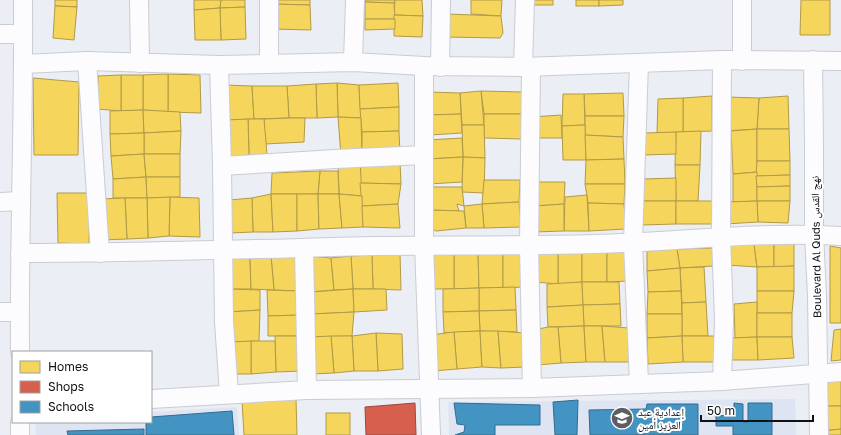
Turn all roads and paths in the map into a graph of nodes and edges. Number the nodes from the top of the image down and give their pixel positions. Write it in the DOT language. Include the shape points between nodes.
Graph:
graph roads {
  1 [pos="23,0"];
  2 [pos="139,0"];
  3 [pos="269,0"];
  4 [pos="355,0"];
  5 [pos="441,0"];
  6 [pos="525,0"];
  7 [pos="742,0"];
  8 [pos="0,34"];
  9 [pos="23,34"];
  10 [pos="722,60"];
  11 [pos="813,60"];
  12 [pos="86,61"];
  13 [pos="742,61"];
  14 [pos="841,61"];
  15 [pos="353,62"];
  16 [pos="140,63"];
  17 [pos="639,63"];
  18 [pos="23,64"];
  19 [pos="269,64"];
  20 [pos="219,65"];
  21 [pos="432,66"];
  22 [pos="527,67"];
  23 [pos="424,155"];
  24 [pos="222,166"];
  25 [pos="20,201"];
  26 [pos="0,202"];
  27 [pos="814,234"];
  28 [pos="841,236"];
  29 [pos="720,237"];
  30 [pos="633,243"];
  31 [pos="424,245"];
  32 [pos="529,245"];
  33 [pos="304,248"];
  34 [pos="223,250"];
  35 [pos="20,253"];
  36 [pos="100,253"];
  37 [pos="0,312"];
  38 [pos="19,312"];
  39 [pos="20,351"];
  40 [pos="841,372"];
  41 [pos="819,374"];
  42 [pos="722,381"];
  43 [pos="639,383"];
  44 [pos="428,388"];
  45 [pos="532,388"];
  46 [pos="307,390"];
  47 [pos="228,394"];
  48 [pos="152,400"];
  49 [pos="20,423"];
  50 [pos="20,435"];
  51 [pos="431,435"];
  52 [pos="819,435"];
  1 -- 9 [label="street"];
  2 -- 16 [label="street"];
  3 -- 19 [label="street"];
  4 -- 15 [label="street"];
  5 -- 21 [label="street"];
  6 -- 22 [label="street"];
  7 -- 13 [label="street"];
  8 -- 9 [label="street"];
  9 -- 18 [label="street"];
  10 -- 13 [label="street"];
  10 -- 17 [label="street"];
  10 -- 29 [label="street"];
  11 -- 13 [label="street"];
  11 -- 14 [label="street"];
  11 -- 27 [label="street, Boulevard Al Quds نهج القدس"];
  12 -- 16 [label="street"];
  12 -- 18 [label="street"];
  12 -- 36 [label="street"];
  15 -- 19 [label="street"];
  15 -- 21 [label="street"];
  16 -- 20 [label="street"];
  17 -- 22 [label="street"];
  17 -- 30 [label="street"];
  18 -- 25 [label="street"];
  19 -- 20 [label="street"];
  20 -- 24 [label="street"];
  21 -- 22 [label="street"];
  21 -- 23 [label="street"];
  22 -- 32 [label="street"];
  23 -- 24 [label="street"];
  23 -- 31 [label="street"];
  24 -- 34 [label="street"];
  25 -- 26 [label="street"];
  25 -- 35 [label="street"];
  27 -- 28 [label="street"];
  27 -- 29 [label="street"];
  27 -- 41 [label="street, Boulevard Al Quds نهج القدس"];
  29 -- 30 [label="street"];
  29 -- 42 [label="street" via="724,320"];
  30 -- 32 [label="street"];
  30 -- 43 [label="street"];
  31 -- 32 [label="street"];
  31 -- 33 [label="street"];
  31 -- 44 [label="street"];
  32 -- 45 [label="street"];
  33 -- 34 [label="street"];
  33 -- 46 [label="street"];
  34 -- 36 [label="street"];
  34 -- 47 [label="street"];
  35 -- 36 [label="street"];
  35 -- 38 [label="street"];
  37 -- 38 [label="street"];
  38 -- 39 [label="street"];
  40 -- 41 [label="street"];
  41 -- 42 [label="street"];
  41 -- 52 [label="street, Boulevard Al Quds نهج القدس"];
  42 -- 43 [label="street"];
  43 -- 45 [label="street"];
  44 -- 45 [label="street"];
  44 -- 46 [label="street"];
  44 -- 51 [label="street"];
  46 -- 47 [label="street"];
  47 -- 48 [label="street"];
  49 -- 50 [label="street"];
}
